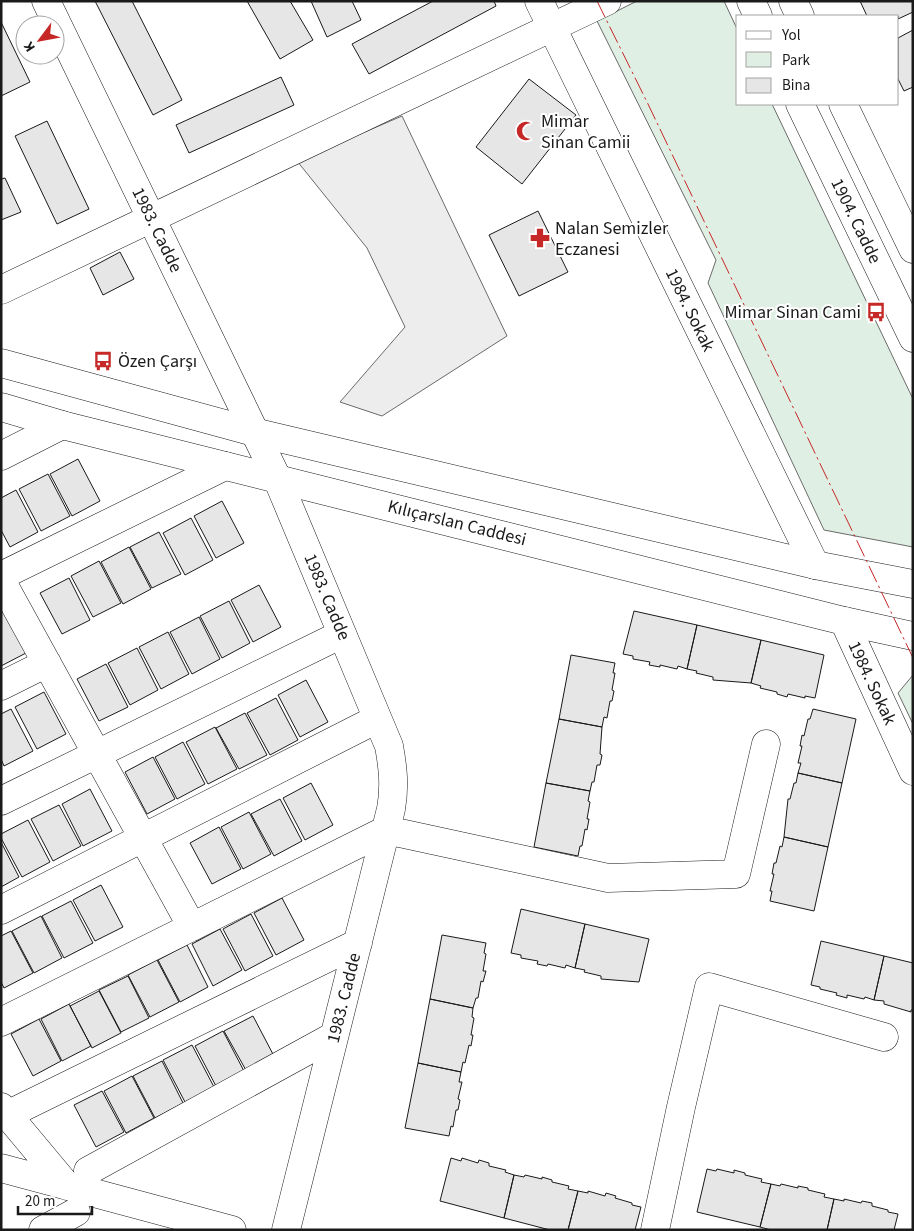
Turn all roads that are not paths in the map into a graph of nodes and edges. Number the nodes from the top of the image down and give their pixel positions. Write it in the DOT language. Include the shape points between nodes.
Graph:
graph roads {
  1 [pos="46,1"];
  2 [pos="539,1"];
  3 [pos="606,1"];
  4 [pos="751,1"];
  5 [pos="793,1"];
  6 [pos="758,15"];
  7 [pos="800,15"];
  8 [pos="552,27"];
  9 [pos="800,105"];
  10 [pos="843,105"];
  11 [pos="151,219"];
  12 [pos="913,249"];
  13 [pos="1,290"];
  14 [pos="913,338"];
  15 [pos="1,363"];
  16 [pos="1,408"];
  17 [pos="62,425"];
  18 [pos="254,432"];
  19 [pos="1,456"];
  20 [pos="225,466"];
  21 [pos="277,478"];
  22 [pos="815,565"];
  23 [pos="1,578"];
  24 [pos="913,584"];
  25 [pos="844,621"];
  26 [pos="342,634"];
  27 [pos="913,636"];
  28 [pos="47,663"];
  29 [pos="1,686"];
  30 [pos="377,719"];
  31 [pos="766,744"];
  32 [pos="97,754"];
  33 [pos="913,771"];
  34 [pos="1,801"];
  35 [pos="386,830"];
  36 [pos="143,838"];
  37 [pos="1,910"];
  38 [pos="192,927"];
  39 [pos="358,943"];
  40 [pos="1,1022"];
  41 [pos="334,1036"];
  42 [pos="884,1037"];
  43 [pos="4,1111"];
  44 [pos="1,1168"];
  45 [pos="78,1178"];
  46 [pos="76,1212"];
  47 [pos="43,1230"];
  48 [pos="232,1230"];
  49 [pos="286,1230"];
  50 [pos="655,1230"];
  1 -- 11 [label="street, 1983. Cadde"];
  2 -- 8 [label="street, 1984. Sokak"];
  3 -- 8 [label="street"];
  4 -- 6 [label="street"];
  5 -- 7 [label="street"];
  8 -- 11 [label="street"];
  8 -- 22 [label="street, 1984. Sokak"];
  9 -- 14 [label="street, 1904. Cadde"];
  10 -- 12 [label="street"];
  11 -- 13 [label="street"];
  11 -- 18 [label="street, 1983. Cadde"];
  15 -- 18 [label="street"];
  16 -- 17 [label="street, Kılıçarslan Caddesi"];
  17 -- 19 [label="street"];
  17 -- 20 [label="street, Kılıçarslan Caddesi"];
  18 -- 21 [label="street, 1983. Cadde"];
  18 -- 22 [label="street"];
  20 -- 21 [label="street, Kılıçarslan Caddesi"];
  20 -- 23 [label="street"];
  21 -- 25 [label="street, Kılıçarslan Caddesi"];
  21 -- 26 [label="street, 1983. Cadde"];
  22 -- 24 [label="street"];
  23 -- 28 [label="street"];
  25 -- 27 [label="street, Kılıçarslan Caddesi"];
  25 -- 33 [label="street, 1984. Sokak"];
  26 -- 30 [label="street, 1983. Cadde"];
  26 -- 32 [label="street"];
  28 -- 29 [label="street"];
  28 -- 32 [label="street"];
  30 -- 35 [label="street, 1983. Cadde" via="389,746 394,770 394,794"];
  30 -- 36 [label="street"];
  31 -- 35 [label="street" via="736,874 608,878"];
  32 -- 34 [label="street"];
  32 -- 36 [label="street"];
  35 -- 38 [label="street"];
  35 -- 39 [label="street, 1983. Cadde"];
  36 -- 37 [label="street"];
  36 -- 38 [label="street"];
  38 -- 40 [label="street"];
  39 -- 41 [label="street, 1983. Cadde"];
  39 -- 43 [label="street"];
  41 -- 45 [label="street"];
  41 -- 49 [label="street, 1983. Cadde"];
  42 -- 50 [label="street" via="709,987"];
  43 -- 45 [label="street"];
  44 -- 45 [label="street"];
  45 -- 48 [label="street"];
  46 -- 47 [label="street"];
}
